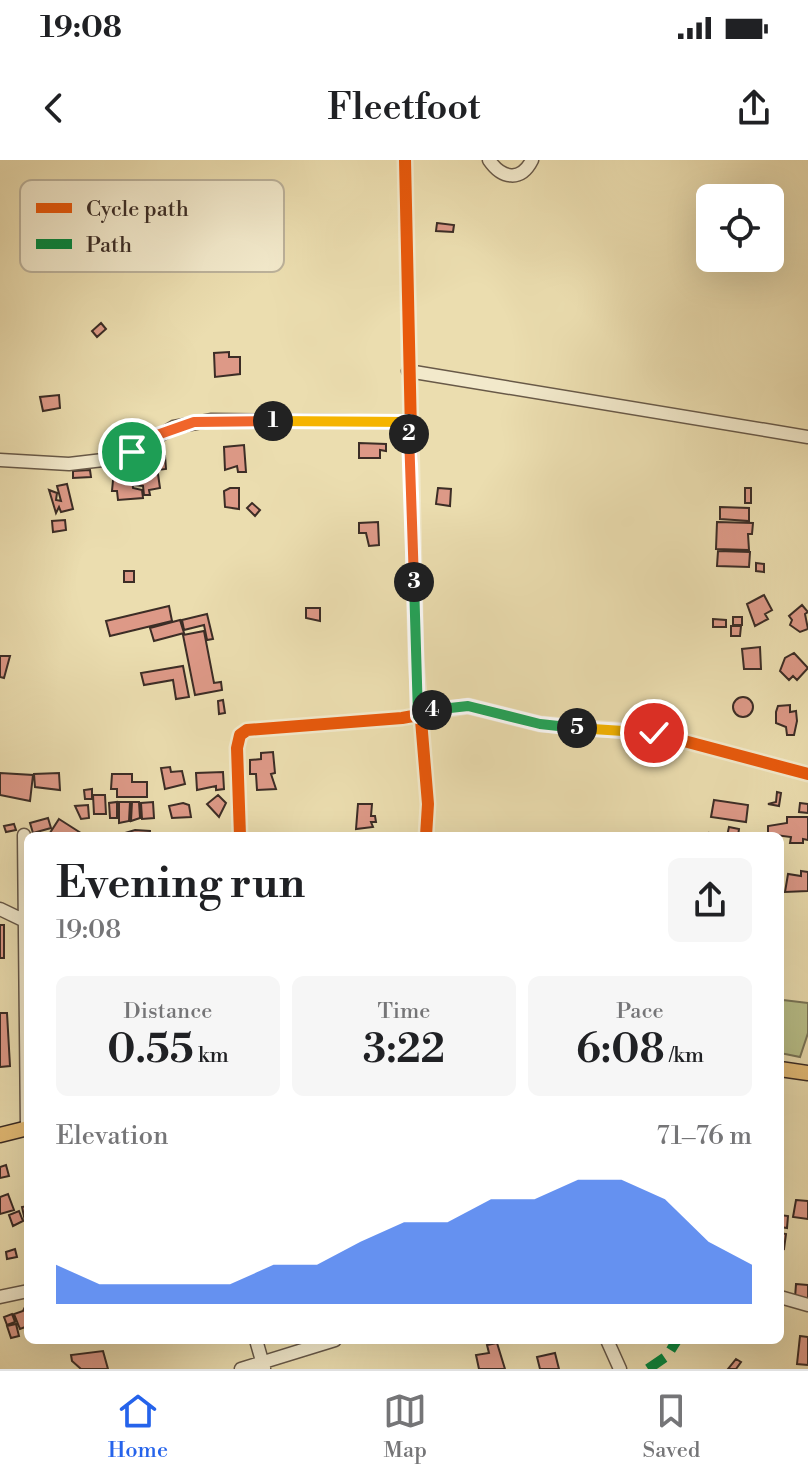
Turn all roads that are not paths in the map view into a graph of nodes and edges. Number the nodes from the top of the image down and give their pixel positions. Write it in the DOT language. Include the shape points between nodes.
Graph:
graph roads {
  1 [pos="405,160"];
  2 [pos="489,160"];
  3 [pos="532,160"];
  4 [pos="408,371"];
  5 [pos="409,422"];
  6 [pos="808,437"];
  7 [pos="0,460"];
  8 [pos="418,716"];
  9 [pos="808,774"];
  10 [pos="240,832"];
  11 [pos="426,832"];
  12 [pos="0,909"];
  13 [pos="24,921"];
  14 [pos="784,1070"];
  15 [pos="808,1073"];
  16 [pos="24,1129"];
  17 [pos="0,1135"];
  18 [pos="24,1292"];
  19 [pos="0,1297"];
  20 [pos="784,1298"];
  21 [pos="808,1305"];
  22 [pos="257,1344"];
  23 [pos="324,1344"];
  24 [pos="609,1344"];
  25 [pos="264,1366"];
  26 [pos="241,1369"];
  27 [pos="620,1369"];
  1 -- 4 [label="street"];
  2 -- 3 [label="street" via="512,177 526,171"];
  4 -- 5 [label="street"];
  4 -- 6 [label="street"];
  5 -- 7 [label="street" via="212,420 174,427 132,452 103,460"];
  5 -- 8 [label="street"];
  8 -- 9 [label="street" via="468,706 540,724 654,733"];
  8 -- 10 [label="street" via="247,730 237,748"];
  8 -- 11 [label="street"];
  12 -- 13 [label="street"];
  14 -- 15 [label="main road"];
  16 -- 17 [label="main road"];
  18 -- 19 [label="street"];
  20 -- 21 [label="street"];
  22 -- 25 [label="street"];
  23 -- 25 [label="street"];
  24 -- 27 [label="street"];
  25 -- 26 [label="street"];
}
